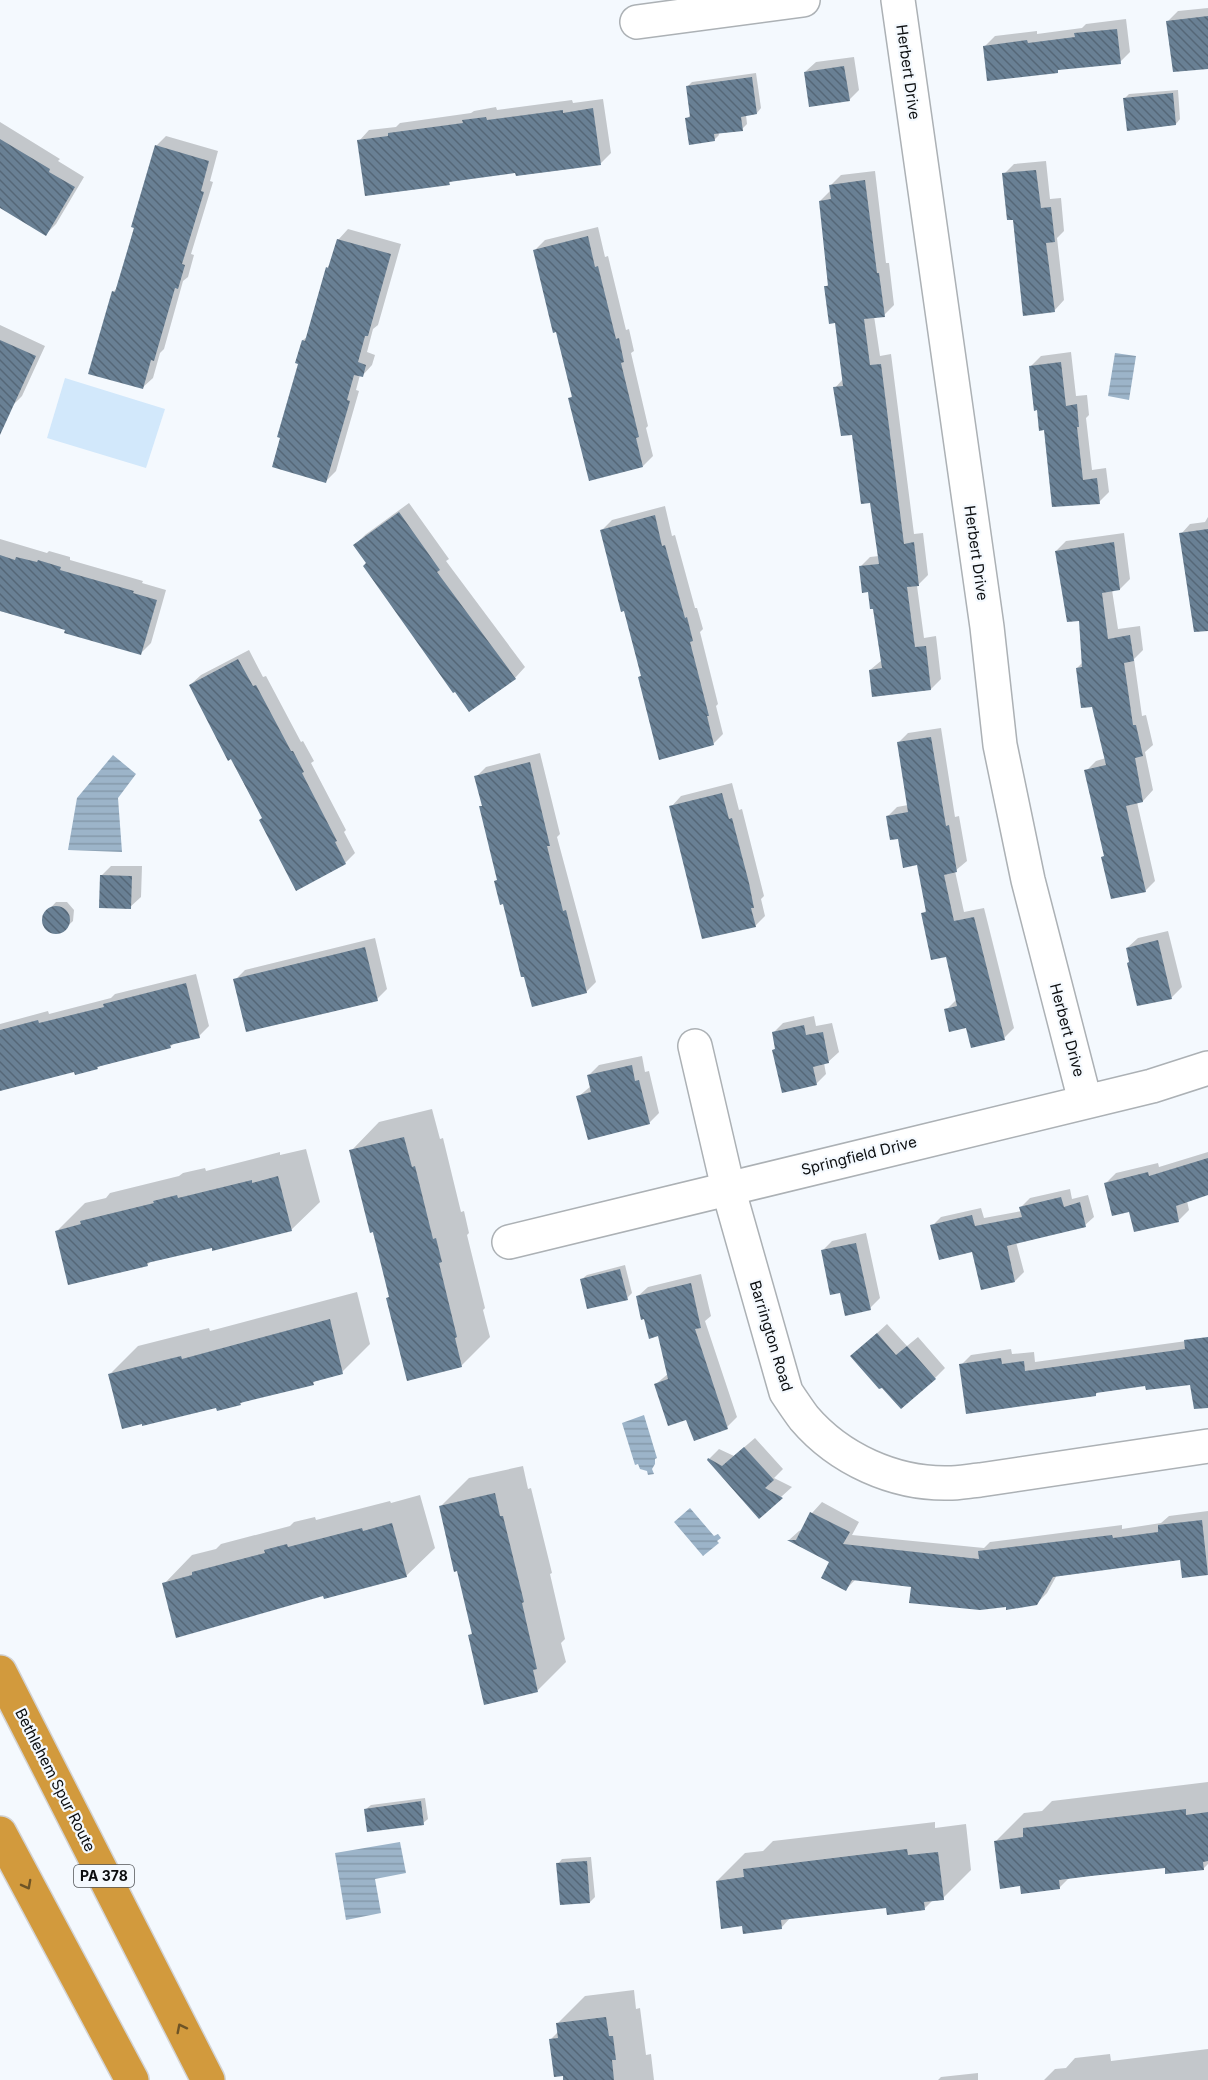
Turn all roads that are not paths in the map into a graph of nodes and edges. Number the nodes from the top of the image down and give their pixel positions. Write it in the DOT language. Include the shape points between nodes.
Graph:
graph roads {
  1 [pos="803,0"];
  2 [pos="898,0"];
  3 [pos="636,22"];
  4 [pos="695,1046"];
  5 [pos="1208,1068"];
  6 [pos="1085,1101"];
  7 [pos="728,1188"];
  8 [pos="509,1242"];
  9 [pos="1208,1446"];
  10 [pos="0,1672"];
  11 [pos="0,1833"];
  12 [pos="61,1950"];
  13 [pos="111,2080"];
  14 [pos="132,2080"];
  15 [pos="208,2080"];
  1 -- 3 [label="street"];
  2 -- 6 [label="street, Herbert Drive" via="987,627 1000,745 1028,880"];
  4 -- 7 [label="street, Barrington Road"];
  5 -- 6 [label="street, Springfield Drive"];
  6 -- 7 [label="street, Springfield Drive"];
  7 -- 8 [label="street, Springfield Drive"];
  7 -- 9 [label="street, Barrington Road" via="786,1392 804,1419 854,1460 894,1476 947,1483"];
  15 -- 10 [label="highway, Bethlehem Spur Route / PA 378, one-way"];
  11 -- 12 [label="highway, one-way"];
  12 -- 13 [label="highway"];
  12 -- 14 [label="highway"];
}
